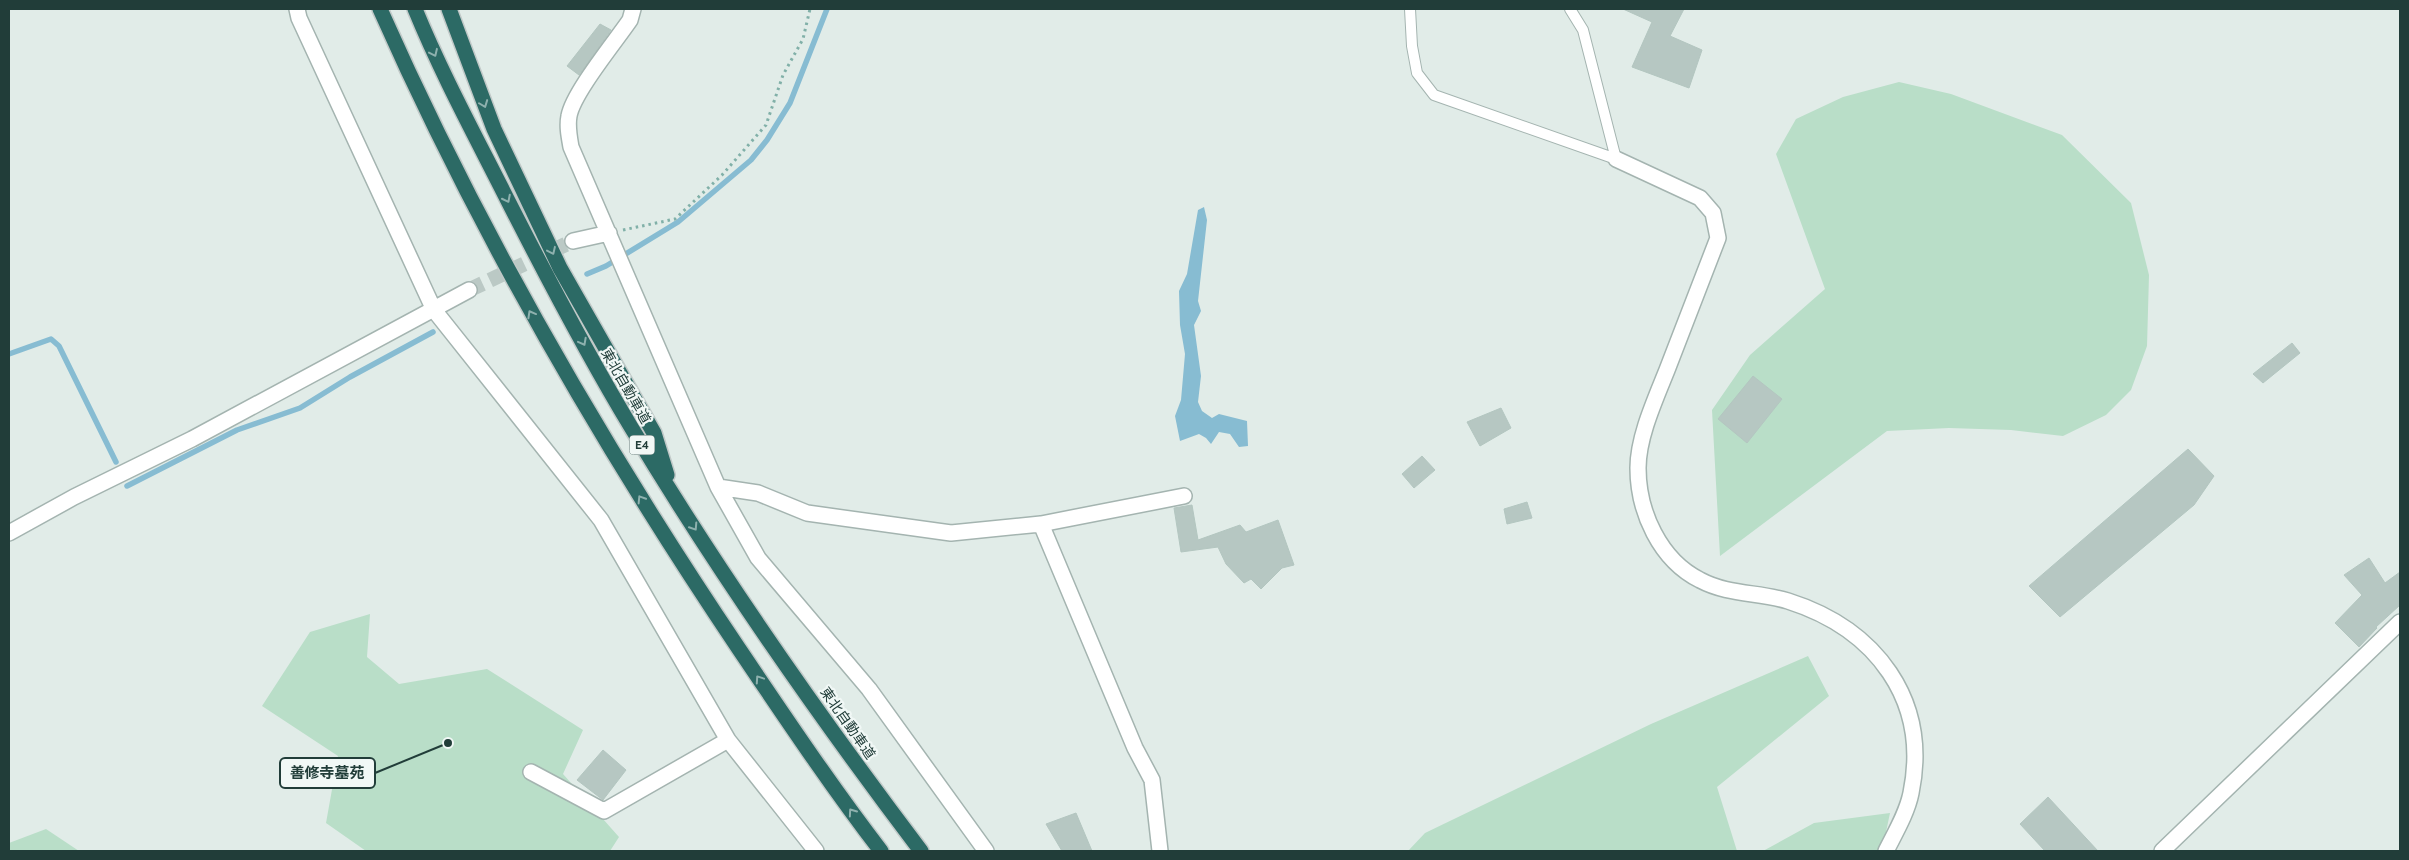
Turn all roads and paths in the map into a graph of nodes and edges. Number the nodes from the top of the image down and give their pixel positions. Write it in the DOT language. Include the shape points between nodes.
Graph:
graph roads {
  1 [pos="297,9"];
  2 [pos="380,9"];
  3 [pos="415,9"];
  4 [pos="449,9"];
  5 [pos="633,9"];
  6 [pos="810,9"];
  7 [pos="1410,9"];
  8 [pos="1570,9"];
  9 [pos="1616,159"];
  10 [pos="609,233"];
  11 [pos="573,241"];
  12 [pos="469,290"];
  13 [pos="434,310"];
  14 [pos="718,487"];
  15 [pos="1184,496"];
  16 [pos="674,497"];
  17 [pos="1041,524"];
  18 [pos="9,533"];
  19 [pos="2400,622"];
  20 [pos="728,740"];
  21 [pos="531,772"];
  22 [pos="816,851"];
  23 [pos="881,851"];
  24 [pos="922,851"];
  25 [pos="986,851"];
  26 [pos="1160,851"];
  27 [pos="1886,851"];
  28 [pos="2162,851"];
  1 -- 13 [label="street"];
  23 -- 2 [label="highway, E4, one-way" via="687,572 610,449 491,241"];
  3 -- 16 [label="highway, 東北自動車道 / E4, one-way" via="452,91 532,248"];
  4 -- 16 [label="highway, one-way" via="494,129 560,268 654,433"];
  5 -- 10 [label="street" via="630,20 575,98 569,115 571,147"];
  6 -- 10 [label="path" via="803,39 783,75 766,125 722,176 675,219"];
  7 -- 9 [label="lane" via="1417,73 1434,96"];
  8 -- 9 [label="lane" via="1583,30"];
  9 -- 27 [label="street" via="1700,198 1713,213 1718,238 1646,424 1638,467 1642,502 1655,536 1673,560 1700,580 1737,593 1787,601 1825,615 1855,634 1881,659 1908,712 1916,752 1911,795"];
  10 -- 11 [label="street"];
  10 -- 14 [label="street"];
  12 -- 13 [label="street"];
  13 -- 18 [label="street"];
  13 -- 20 [label="street" via="601,520"];
  14 -- 17 [label="street" via="758,493 807,513 951,533"];
  14 -- 25 [label="street" via="758,558 869,689"];
  15 -- 17 [label="street"];
  16 -- 24 [label="highway, 東北自動車道 / E4, one-way" via="826,721"];
  17 -- 26 [label="street" via="1135,748 1152,780"];
  19 -- 28 [label="street"];
  20 -- 21 [label="street" via="604,811"];
  20 -- 22 [label="street"];
}
